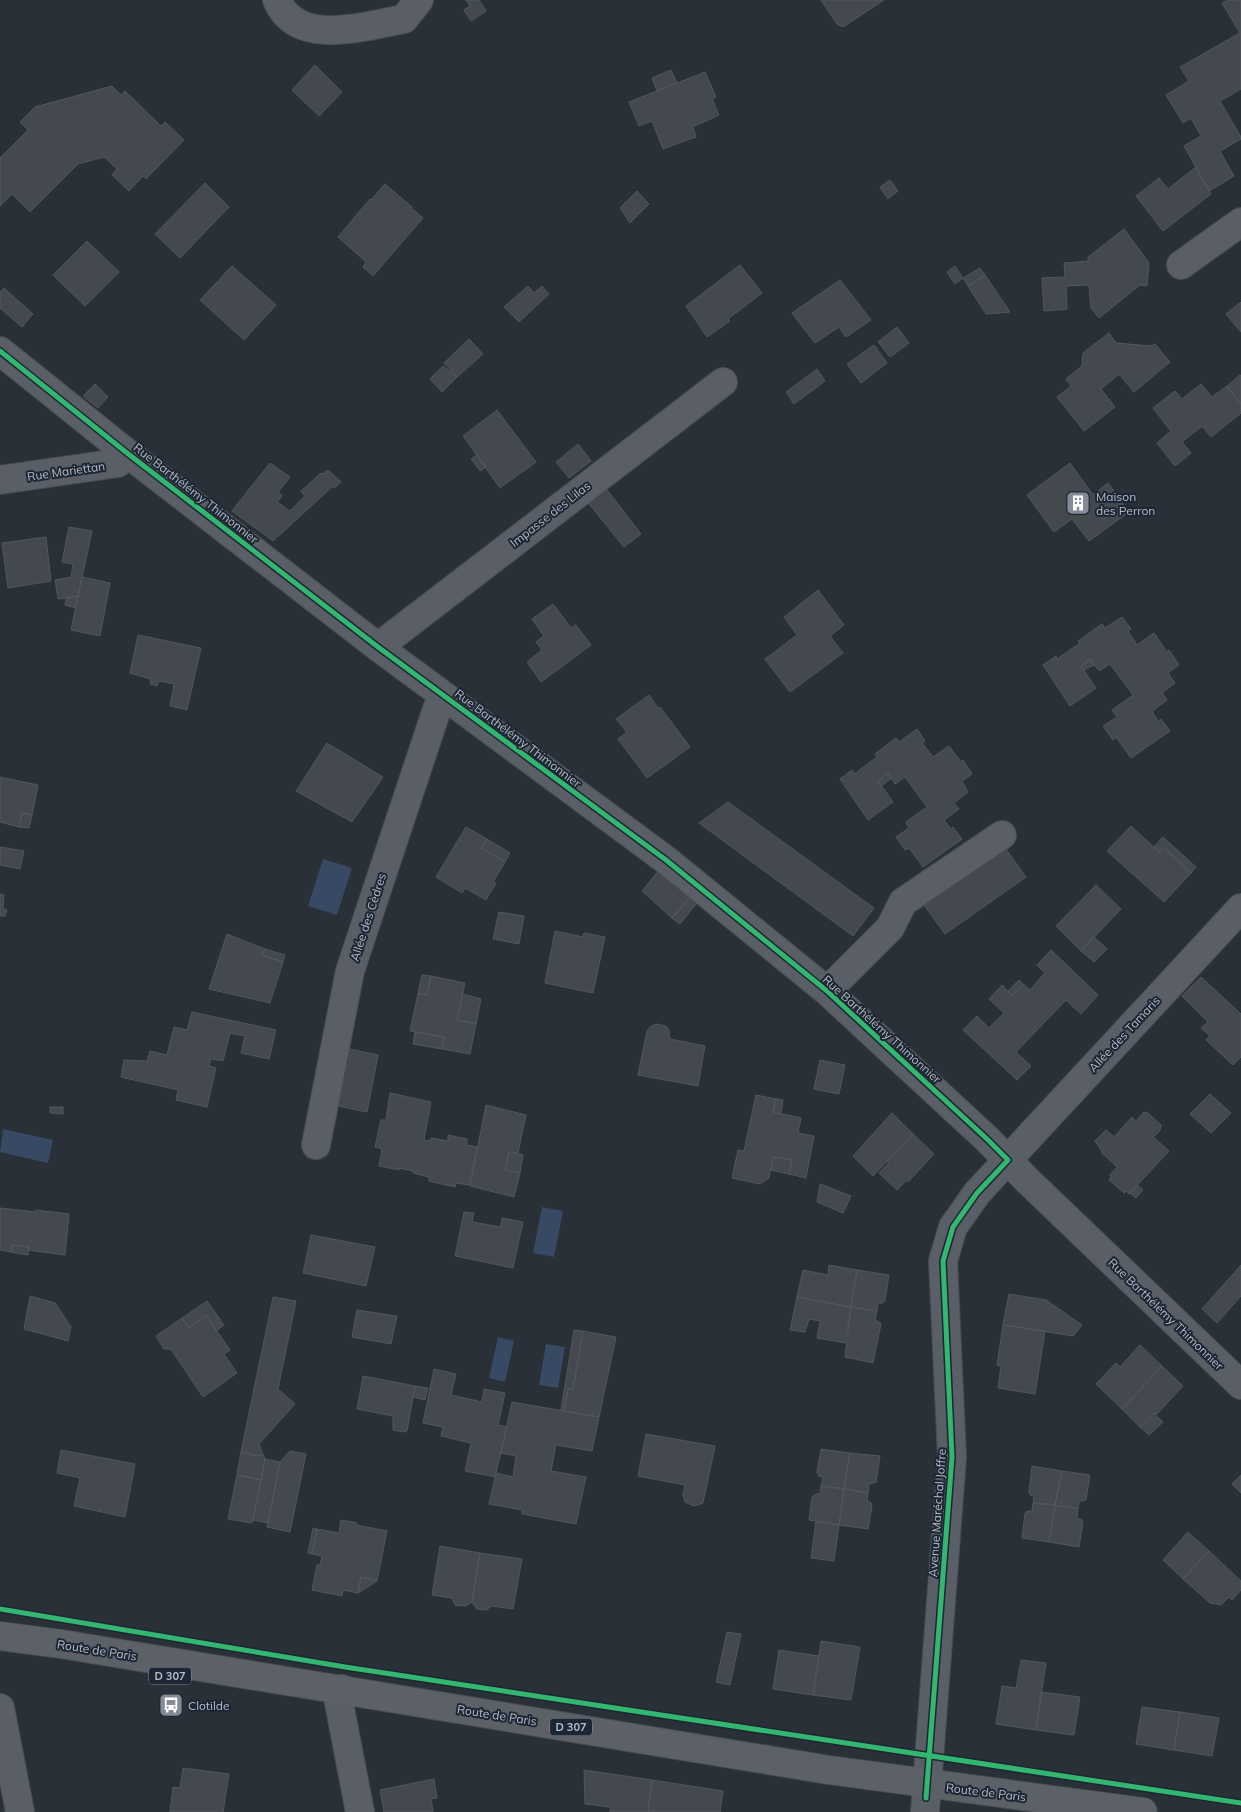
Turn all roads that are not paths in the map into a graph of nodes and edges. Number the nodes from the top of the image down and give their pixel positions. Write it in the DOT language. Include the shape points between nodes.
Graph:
graph roads {
  1 [pos="277,0"];
  2 [pos="419,0"];
  3 [pos="1241,222"];
  4 [pos="1181,265"];
  5 [pos="0,351"];
  6 [pos="722,382"];
  7 [pos="127,453"];
  8 [pos="0,480"];
  9 [pos="378,646"];
  10 [pos="445,696"];
  11 [pos="1002,835"];
  12 [pos="1241,908"];
  13 [pos="827,991"];
  14 [pos="316,1145"];
  15 [pos="1008,1160"];
  16 [pos="1241,1385"];
  17 [pos="0,1636"];
  18 [pos="0,1648"];
  19 [pos="340,1696"];
  20 [pos="0,1708"];
  21 [pos="926,1798"];
  22 [pos="20,1812"];
  23 [pos="360,1812"];
  24 [pos="1024,1812"];
  25 [pos="1143,1812"];
  1 -- 2 [label="street" via="290,18 306,28 327,31 404,19"];
  3 -- 4 [label="street"];
  5 -- 7 [label="street, Rue Barthélémy Thimonnier"];
  6 -- 9 [label="street, Impasse des Lilas"];
  7 -- 8 [label="street, Rue Mariettan" via="118,463"];
  7 -- 9 [label="street, Rue Barthélémy Thimonnier"];
  9 -- 10 [label="street, Rue Barthélémy Thimonnier"];
  10 -- 13 [label="street, Rue Barthélémy Thimonnier" via="666,860"];
  10 -- 14 [label="street, Allée des Cèdres" via="437,709 350,970"];
  11 -- 13 [label="street" via="903,902 890,928"];
  12 -- 15 [label="street, Allée des Tamaris"];
  13 -- 15 [label="street, Rue Barthélémy Thimonnier"];
  15 -- 16 [label="street, Rue Barthélémy Thimonnier"];
  15 -- 21 [label="street, Avenue Maréchal Joffre" via="977,1193 953,1227 943,1261 952,1457"];
  17 -- 19 [label="main road, Route de Paris / D 307" via="62,1644"];
  18 -- 19 [label="main road, Route de Paris / D 307"];
  19 -- 21 [label="main road, Route de Paris / D 307" via="829,1770"];
  19 -- 23 [label="street"];
  20 -- 22 [label="street"];
  21 -- 24 [label="main road, Route de Paris / D 307"];
  21 -- 25 [label="main road, Route de Paris / D 307"];
}
